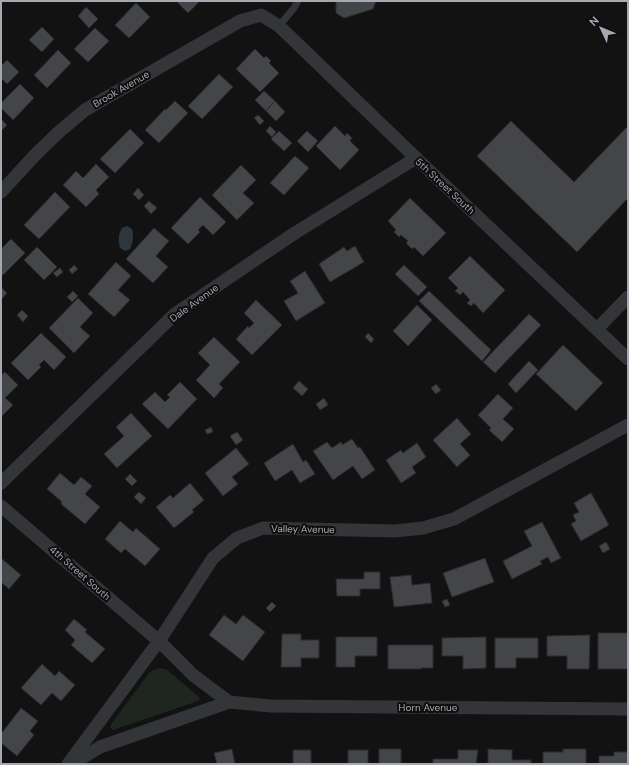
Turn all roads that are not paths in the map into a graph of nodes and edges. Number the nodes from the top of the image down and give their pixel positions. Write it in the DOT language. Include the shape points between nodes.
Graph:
graph roads {
  1 [pos="298,1"];
  2 [pos="261,15"];
  3 [pos="279,26"];
  4 [pos="416,158"];
  5 [pos="1,192"];
  6 [pos="628,297"];
  7 [pos="597,329"];
  8 [pos="628,359"];
  9 [pos="628,426"];
  10 [pos="1,483"];
  11 [pos="1,506"];
  12 [pos="159,641"];
  13 [pos="229,702"];
  14 [pos="628,709"];
  15 [pos="68,764"];
  16 [pos="72,764"];
  1 -- 3 [label="lane"];
  2 -- 3 [label="street, 5th Street South"];
  2 -- 5 [label="street, Brook Avenue" via="240,21 86,110 35,155"];
  3 -- 4 [label="street, 5th Street South"];
  4 -- 7 [label="street, 5th Street South"];
  4 -- 10 [label="street, Dale Avenue" via="295,233 175,314"];
  6 -- 7 [label="street"];
  7 -- 8 [label="street, 5th Street South"];
  9 -- 12 [label="street, Valley Avenue" via="454,519 423,528 395,531 263,528 237,538 213,558"];
  11 -- 12 [label="street, 4th Street South"];
  12 -- 13 [label="street" via="193,675"];
  12 -- 15 [label="street, Valley Avenue"];
  13 -- 14 [label="street, Horn Avenue" via="271,706"];
  13 -- 16 [label="street, Horn Avenue" via="100,747"];
}
